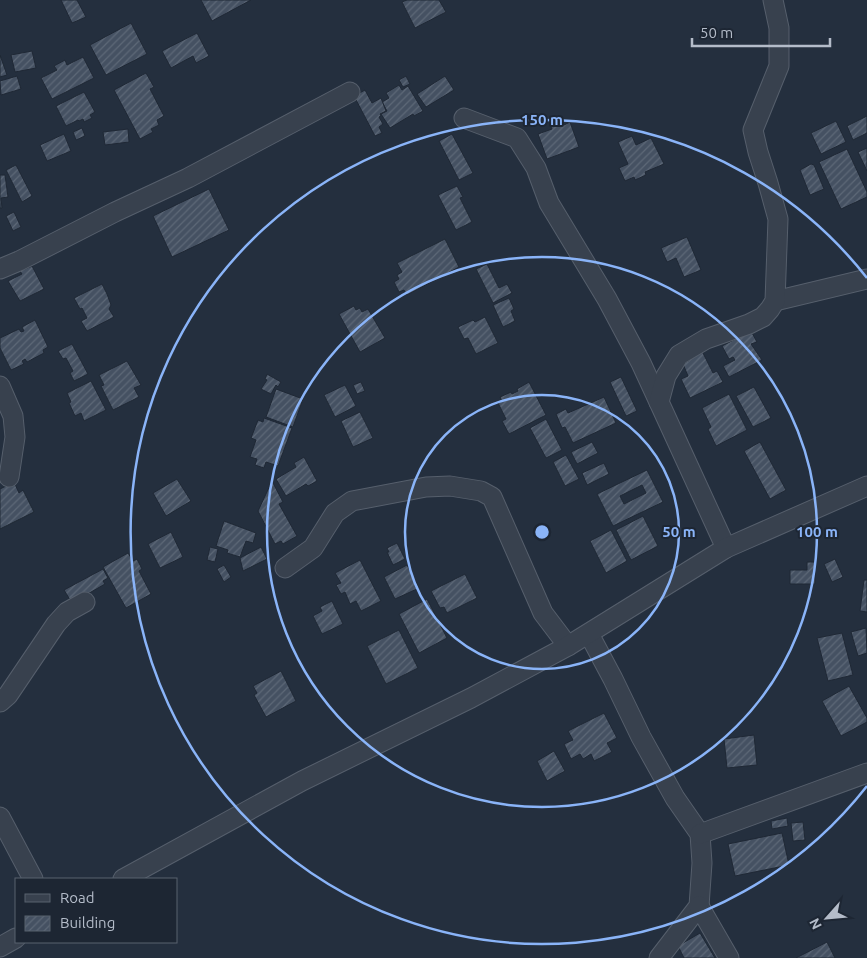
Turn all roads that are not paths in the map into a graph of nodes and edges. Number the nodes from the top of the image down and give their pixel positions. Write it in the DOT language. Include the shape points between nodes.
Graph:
graph roads {
  1 [pos="773,0"];
  2 [pos="350,92"];
  3 [pos="464,118"];
  4 [pos="0,269"];
  5 [pos="867,279"];
  6 [pos="775,301"];
  7 [pos="0,386"];
  8 [pos="659,402"];
  9 [pos="9,478"];
  10 [pos="867,486"];
  11 [pos="726,548"];
  12 [pos="284,568"];
  13 [pos="85,602"];
  14 [pos="589,634"];
  15 [pos="568,646"];
  16 [pos="0,702"];
  17 [pos="867,773"];
  18 [pos="0,817"];
  19 [pos="700,834"];
  20 [pos="32,878"];
  21 [pos="125,878"];
  22 [pos="699,906"];
  23 [pos="15,939"];
  24 [pos="0,947"];
  25 [pos="659,958"];
  26 [pos="729,958"];
  1 -- 6 [label="street" via="779,28 779,66 753,130 778,219"];
  2 -- 4 [label="street" via="188,178"];
  3 -- 8 [label="street" via="517,138 536,168 549,203 607,299"];
  5 -- 6 [label="street"];
  6 -- 8 [label="street" via="763,317 706,339 679,355 666,376"];
  7 -- 9 [label="street" via="13,416"];
  8 -- 11 [label="street"];
  10 -- 11 [label="street"];
  11 -- 14 [label="street"];
  12 -- 15 [label="street" via="313,548 335,513 352,501 426,487 450,486 481,491 492,497 543,613"];
  13 -- 16 [label="street" via="67,612 56,624"];
  14 -- 15 [label="street"];
  14 -- 19 [label="street" via="651,755"];
  15 -- 21 [label="street" via="302,781"];
  17 -- 19 [label="street"];
  18 -- 20 [label="street"];
  19 -- 22 [label="street"];
  22 -- 25 [label="street"];
  22 -- 26 [label="street"];
  23 -- 24 [label="street"];
}
